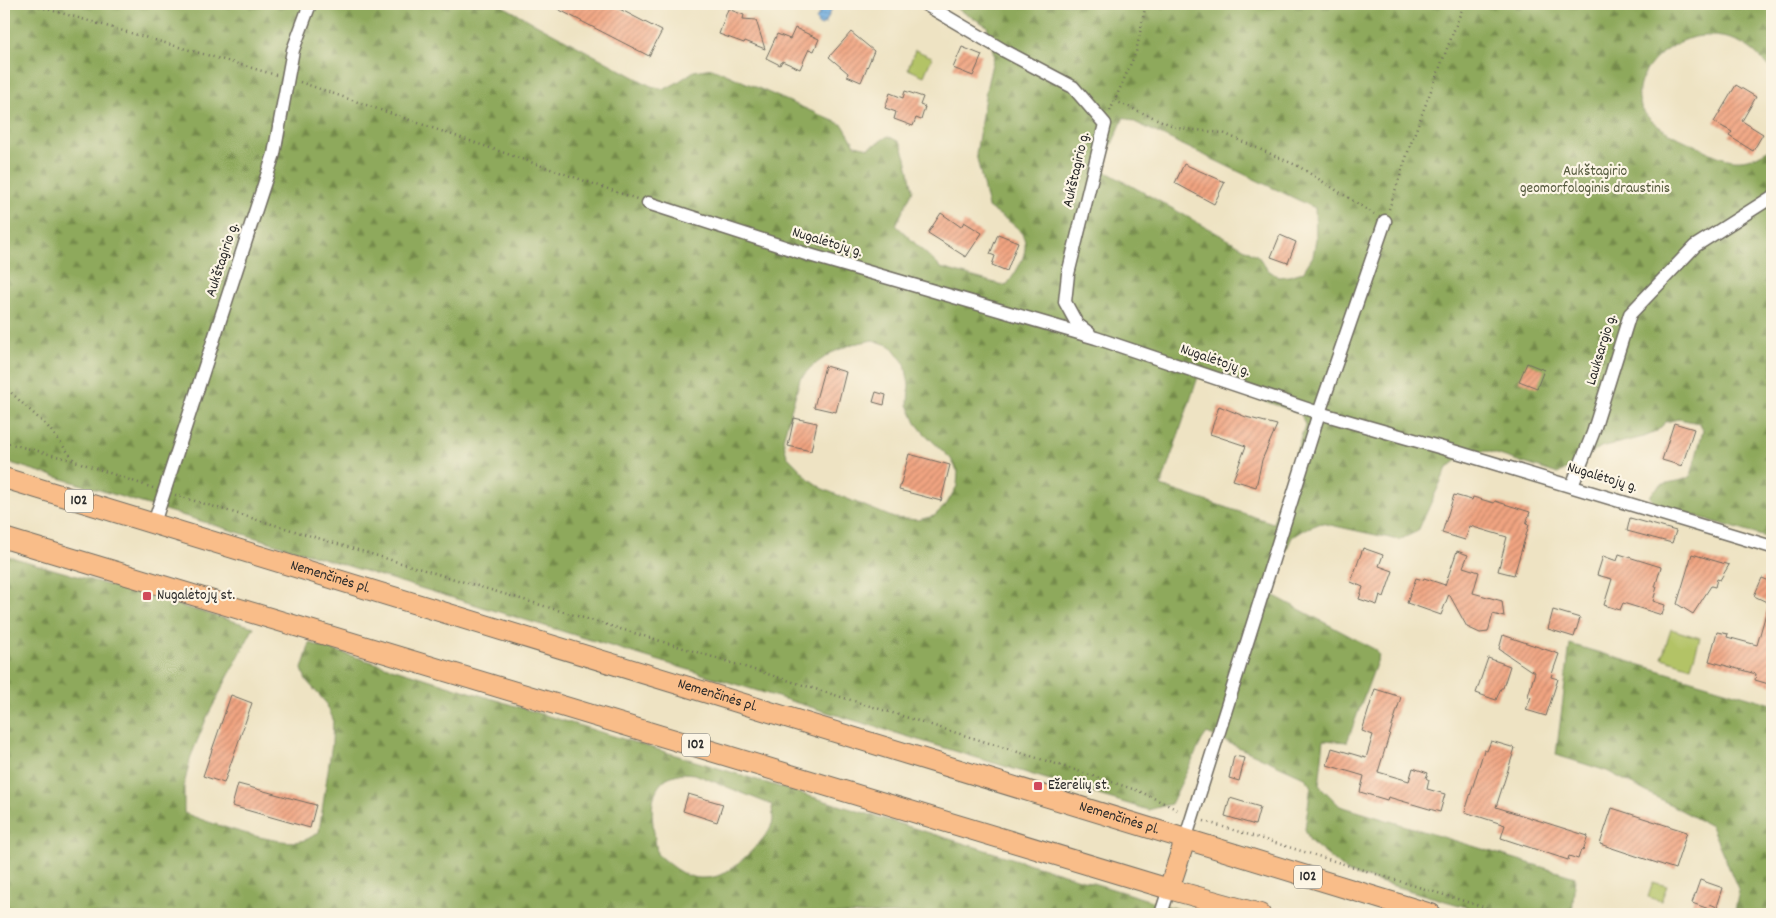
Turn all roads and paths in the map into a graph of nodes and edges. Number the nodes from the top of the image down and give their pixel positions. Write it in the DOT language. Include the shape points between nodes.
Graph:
graph roads {
  1 [pos="30,4"];
  2 [pos="310,4"];
  3 [pos="924,4"];
  4 [pos="1146,4"];
  5 [pos="1464,4"];
  6 [pos="288,78"];
  7 [pos="1115,101"];
  8 [pos="1105,124"];
  9 [pos="1772,196"];
  10 [pos="648,203"];
  11 [pos="1385,221"];
  12 [pos="1096,338"];
  13 [pos="4,386"];
  14 [pos="1319,413"];
  15 [pos="4,442"];
  16 [pos="75,461"];
  17 [pos="4,478"];
  18 [pos="1572,486"];
  19 [pos="165,492"];
  20 [pos="154,523"];
  21 [pos="4,538"];
  22 [pos="1772,547"];
  23 [pos="1192,817"];
  24 [pos="1185,840"];
  25 [pos="1169,889"];
  26 [pos="1161,914"];
  27 [pos="1260,914"];
  28 [pos="1431,914"];
  29 [pos="1506,914"];
  1 -- 6 [label="path"];
  2 -- 6 [label="street, Aukštagirio g." via="293,50"];
  3 -- 8 [label="street, Aukštagirio g." via="1073,87"];
  4 -- 7 [label="path" via="1136,52"];
  5 -- 11 [label="path"];
  6 -- 10 [label="path"];
  6 -- 19 [label="street, Aukštagirio g." via="274,154"];
  7 -- 8 [label="path"];
  7 -- 11 [label="path" via="1178,128 1222,133 1281,158"];
  8 -- 12 [label="street, Aukštagirio g." via="1068,274 1065,302 1077,324"];
  9 -- 18 [label="street, Lauksargio g." via="1695,246 1630,314 1593,434"];
  10 -- 12 [label="street, Nugalėtojų g." via="806,254"];
  11 -- 14 [label="street"];
  12 -- 14 [label="street, Nugalėtojų g."];
  13 -- 16 [label="path" via="48,427"];
  14 -- 18 [label="street, Nugalėtojų g."];
  14 -- 23 [label="street"];
  15 -- 16 [label="path"];
  16 -- 19 [label="path"];
  17 -- 20 [label="main road, Nemenčinės pl. / 102"];
  18 -- 22 [label="street, Nugalėtojų g."];
  19 -- 20 [label="street, Aukštagirio g."];
  19 -- 23 [label="path" via="1050,762 1139,791"];
  20 -- 24 [label="main road, Nemenčinės pl. / 102"];
  21 -- 25 [label="main road, 102"];
  23 -- 24 [label="street"];
  23 -- 29 [label="path"];
  24 -- 25 [label="main road"];
  24 -- 28 [label="main road, Nemenčinės pl. / 102"];
  25 -- 26 [label="street"];
  25 -- 27 [label="main road, 102"];
}
